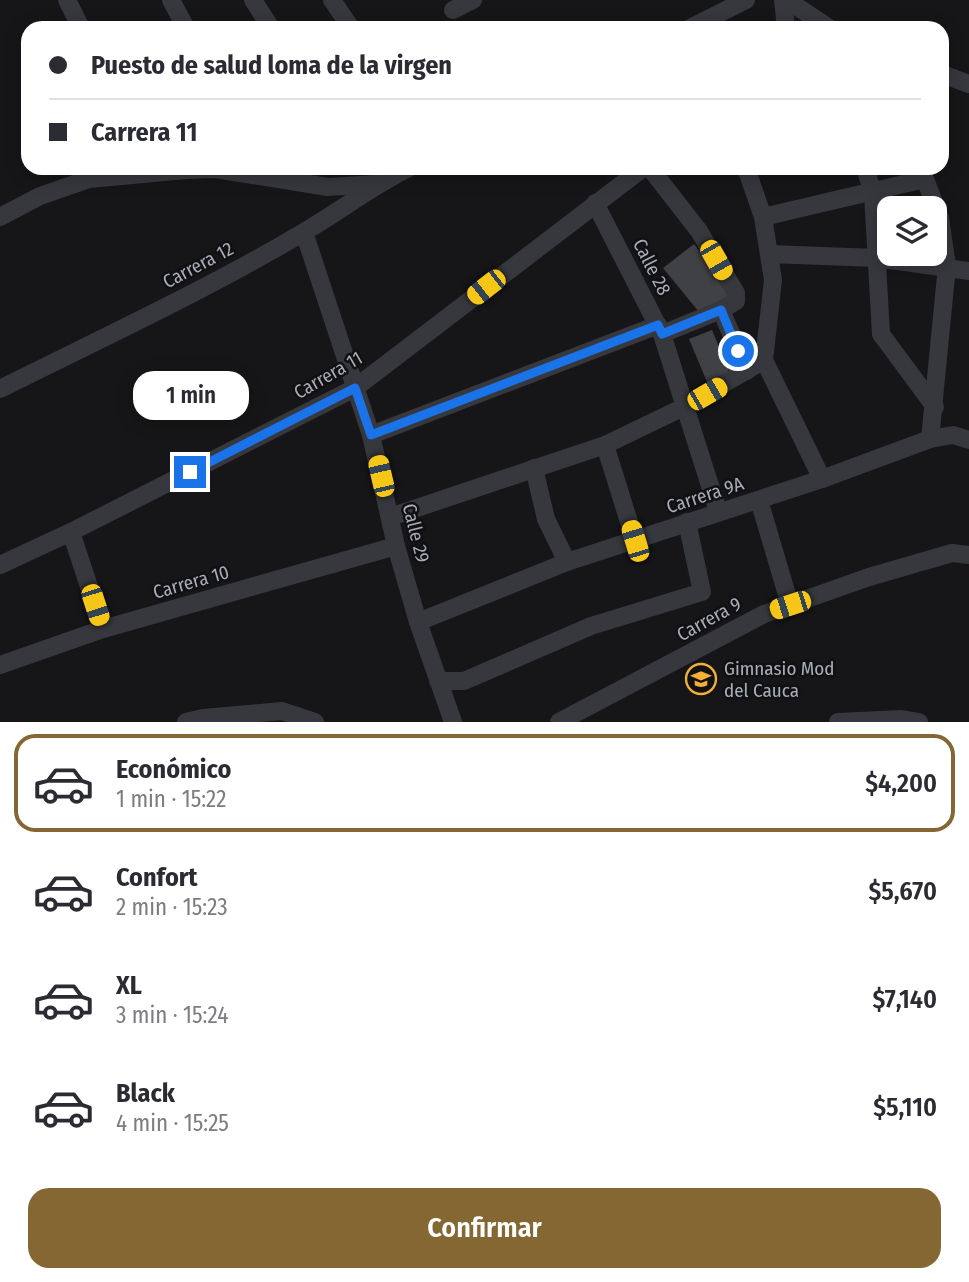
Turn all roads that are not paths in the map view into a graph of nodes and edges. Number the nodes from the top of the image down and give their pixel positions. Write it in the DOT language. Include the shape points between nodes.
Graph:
graph roads {
  1 [pos="67,0"];
  2 [pos="171,0"];
  3 [pos="253,0"];
  4 [pos="473,0"];
  5 [pos="746,0"];
  6 [pos="785,0"];
  7 [pos="334,1"];
  8 [pos="453,10"];
  9 [pos="78,21"];
  10 [pos="182,21"];
  11 [pos="266,21"];
  12 [pos="347,21"];
  13 [pos="704,21"];
  14 [pos="786,21"];
  15 [pos="818,21"];
  16 [pos="949,77"];
  17 [pos="969,84"];
  18 [pos="139,175"];
  19 [pos="279,175"];
  20 [pos="395,175"];
  21 [pos="633,175"];
  22 [pos="655,175"];
  23 [pos="751,175"];
  24 [pos="867,175"];
  25 [pos="376,184"];
  26 [pos="873,193"];
  27 [pos="932,196"];
  28 [pos="594,203"];
  29 [pos="0,217"];
  30 [pos="763,218"];
  31 [pos="304,232"];
  32 [pos="769,254"];
  33 [pos="876,258"];
  34 [pos="947,266"];
  35 [pos="969,271"];
  36 [pos="721,310"];
  37 [pos="660,330"];
  38 [pos="764,360"];
  39 [pos="747,371"];
  40 [pos="355,388"];
  41 [pos="0,389"];
  42 [pos="686,406"];
  43 [pos="935,407"];
  44 [pos="371,435"];
  45 [pos="930,439"];
  46 [pos="969,440"];
  47 [pos="605,445"];
  48 [pos="534,468"];
  49 [pos="822,479"];
  50 [pos="759,500"];
  51 [pos="718,511"];
  52 [pos="390,517"];
  53 [pos="687,522"];
  54 [pos="71,533"];
  55 [pos="635,541"];
  56 [pos="396,546"];
  57 [pos="969,555"];
  58 [pos="567,562"];
  59 [pos="0,565"];
  60 [pos="790,605"];
  61 [pos="418,622"];
  62 [pos="103,629"];
  63 [pos="0,665"];
  64 [pos="438,681"];
  65 [pos="186,722"];
  66 [pos="315,722"];
  67 [pos="453,722"];
  68 [pos="559,722"];
  69 [pos="838,722"];
  70 [pos="919,722"];
  1 -- 9 [label="street"];
  2 -- 10 [label="street"];
  3 -- 11 [label="street"];
  4 -- 8 [label="street"];
  5 -- 13 [label="street"];
  6 -- 14 [label="street"];
  6 -- 15 [label="street"];
  7 -- 12 [label="street"];
  16 -- 17 [label="street"];
  18 -- 29 [label="street" via="89,179 40,196"];
  19 -- 25 [label="street" via="328,187"];
  20 -- 25 [label="street, Carrera 12"];
  21 -- 28 [label="street, Carrera 11"];
  22 -- 36 [label="street" via="699,231 736,293 736,300"];
  23 -- 30 [label="street"];
  24 -- 26 [label="street"];
  25 -- 31 [label="street, Carrera 12"];
  26 -- 27 [label="street" via="925,179"];
  26 -- 30 [label="street"];
  26 -- 33 [label="street"];
  28 -- 37 [label="street, Calle 28"];
  28 -- 40 [label="street, Carrera 11"];
  30 -- 32 [label="street"];
  31 -- 40 [label="street, Calle 29"];
  31 -- 41 [label="street, Carrera 12"];
  32 -- 33 [label="street"];
  32 -- 38 [label="street" via="773,280"];
  33 -- 43 [label="street" via="881,334"];
  34 -- 35 [label="street"];
  34 -- 43 [label="street"];
  36 -- 37 [label="street"];
  36 -- 39 [label="street"];
  37 -- 42 [label="street, Calle 28"];
  37 -- 44 [label="street"];
  38 -- 39 [label="street"];
  38 -- 49 [label="street"];
  39 -- 42 [label="street"];
  40 -- 44 [label="street, Calle 29"];
  40 -- 54 [label="street, Carrera 11"];
  42 -- 47 [label="street"];
  42 -- 51 [label="street, Calle 28"];
  43 -- 45 [label="street"];
  44 -- 52 [label="street, Calle 29"];
  45 -- 46 [label="street, Carrera 9A" via="953,435"];
  45 -- 49 [label="street, Carrera 9A"];
  47 -- 48 [label="street"];
  47 -- 55 [label="street"];
  48 -- 52 [label="street"];
  48 -- 58 [label="street" via="546,519"];
  49 -- 50 [label="street, Carrera 9A"];
  50 -- 51 [label="street, Carrera 9A"];
  50 -- 60 [label="street"];
  51 -- 53 [label="street, Carrera 9A"];
  52 -- 56 [label="street, Calle 29"];
  53 -- 55 [label="street, Carrera 9A"];
  53 -- 64 [label="street" via="702,593 591,626 464,681"];
  54 -- 59 [label="street, Carrera 11"];
  54 -- 62 [label="street"];
  55 -- 58 [label="street, Carrera 9A"];
  56 -- 61 [label="street, Calle 29"];
  56 -- 62 [label="street, Carrera 10"];
  57 -- 60 [label="street, Carrera 9" via="952,553"];
  58 -- 61 [label="street, Carrera 9A"];
  60 -- 68 [label="street, Carrera 9" via="764,614"];
  61 -- 64 [label="street, Calle 29"];
  62 -- 63 [label="street, Carrera 10"];
  64 -- 67 [label="street, Calle 29"];
  65 -- 66 [label="street" via="282,711"];
  69 -- 70 [label="street"];
}
